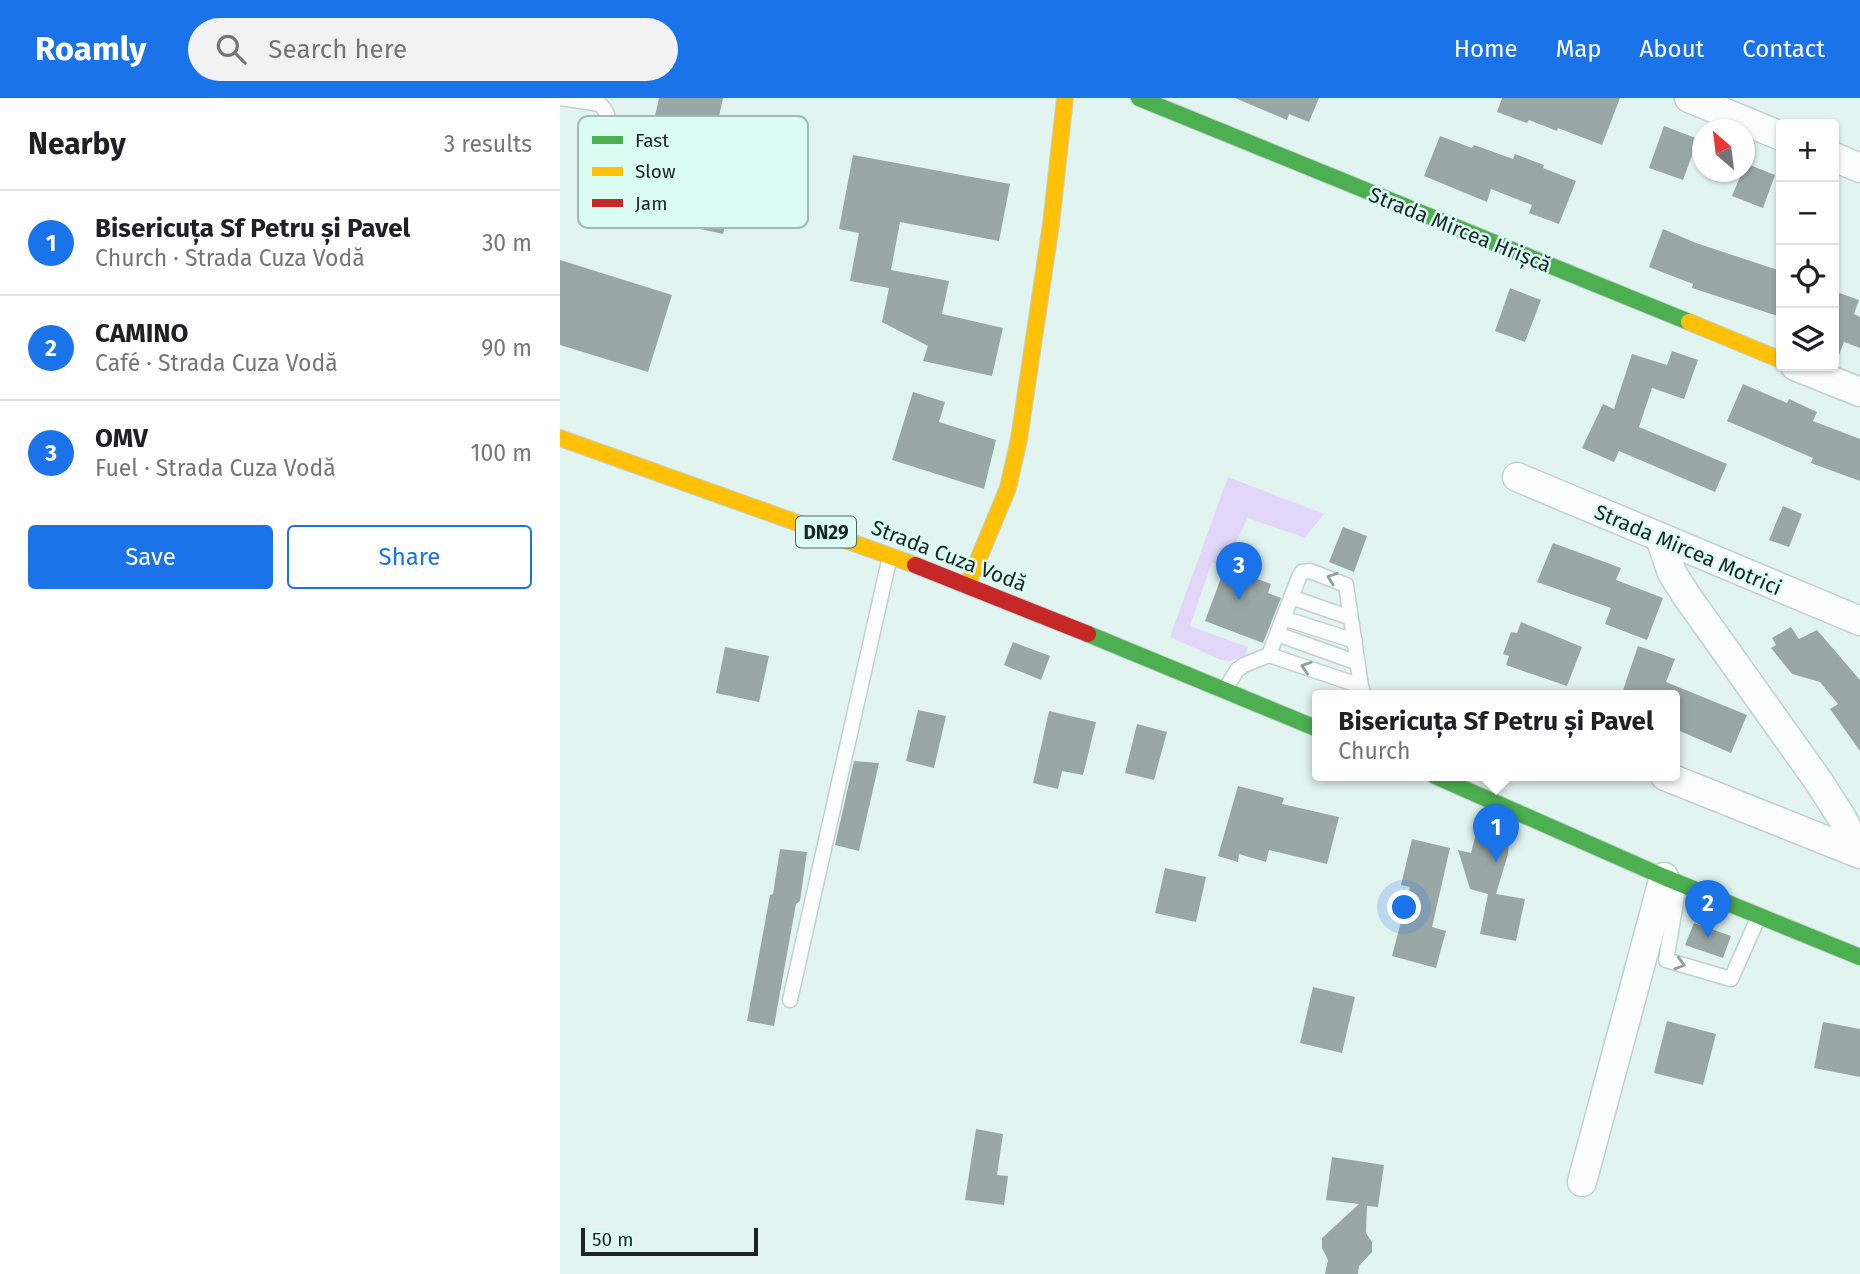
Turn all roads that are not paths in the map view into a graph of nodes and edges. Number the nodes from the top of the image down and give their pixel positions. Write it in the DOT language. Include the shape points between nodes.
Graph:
graph roads {
  1 [pos="560,98"];
  2 [pos="1065,98"];
  3 [pos="1139,98"];
  4 [pos="1689,98"];
  5 [pos="610,116"];
  6 [pos="1776,133"];
  7 [pos="1839,159"];
  8 [pos="1860,168"];
  9 [pos="1776,358"];
  10 [pos="1808,371"];
  11 [pos="1860,392"];
  12 [pos="560,438"];
  13 [pos="1517,477"];
  14 [pos="1660,538"];
  15 [pos="891,555"];
  16 [pos="968,584"];
  17 [pos="1291,597"];
  18 [pos="1283,618"];
  19 [pos="1351,618"];
  20 [pos="1860,621"];
  21 [pos="1277,634"];
  22 [pos="1355,641"];
  23 [pos="1269,655"];
  24 [pos="1358,663"];
  25 [pos="1359,690"];
  26 [pos="1362,690"];
  27 [pos="1224,692"];
  28 [pos="1312,727"];
  29 [pos="1678,781"];
  30 [pos="1467,783"];
  31 [pos="1853,851"];
  32 [pos="1672,880"];
  33 [pos="1759,915"];
  34 [pos="1860,957"];
  35 [pos="790,1000"];
  36 [pos="1582,1182"];
  1 -- 5 [label="lane" via="600,104"];
  2 -- 16 [label="main road" via="1019,439 1008,488"];
  3 -- 9 [label="main road, Strada Mircea Hrișcă"];
  4 -- 6 [label="street"];
  7 -- 8 [label="street"];
  10 -- 11 [label="street"];
  12 -- 15 [label="main road, Strada Cuza Vodă / DN29"];
  13 -- 14 [label="street, Strada Mircea Motrici"];
  14 -- 20 [label="street, Strada Mircea Motrici"];
  14 -- 31 [label="street" via="1672,573 1819,782 1849,832"];
  15 -- 16 [label="main road, Strada Cuza Vodă / DN29"];
  15 -- 35 [label="lane"];
  16 -- 27 [label="main road, Strada Cuza Vodă / DN29"];
  17 -- 18 [label="lane"];
  17 -- 19 [label="lane"];
  19 -- 17 [label="lane, one-way" via="1346,585 1321,574 1302,572"];
  18 -- 21 [label="lane"];
  18 -- 22 [label="lane"];
  19 -- 22 [label="lane"];
  21 -- 23 [label="lane"];
  21 -- 24 [label="lane"];
  22 -- 24 [label="lane"];
  25 -- 23 [label="lane, one-way"];
  23 -- 27 [label="lane" via="1244,664"];
  24 -- 26 [label="lane"];
  27 -- 28 [label="main road, Strada Cuza Vodă / DN29"];
  29 -- 31 [label="street"];
  30 -- 32 [label="main road"];
  32 -- 33 [label="main road"];
  32 -- 33 [label="lane, one-way" via="1665,960 1731,979"];
  32 -- 36 [label="street"];
  33 -- 34 [label="main road"];
}
